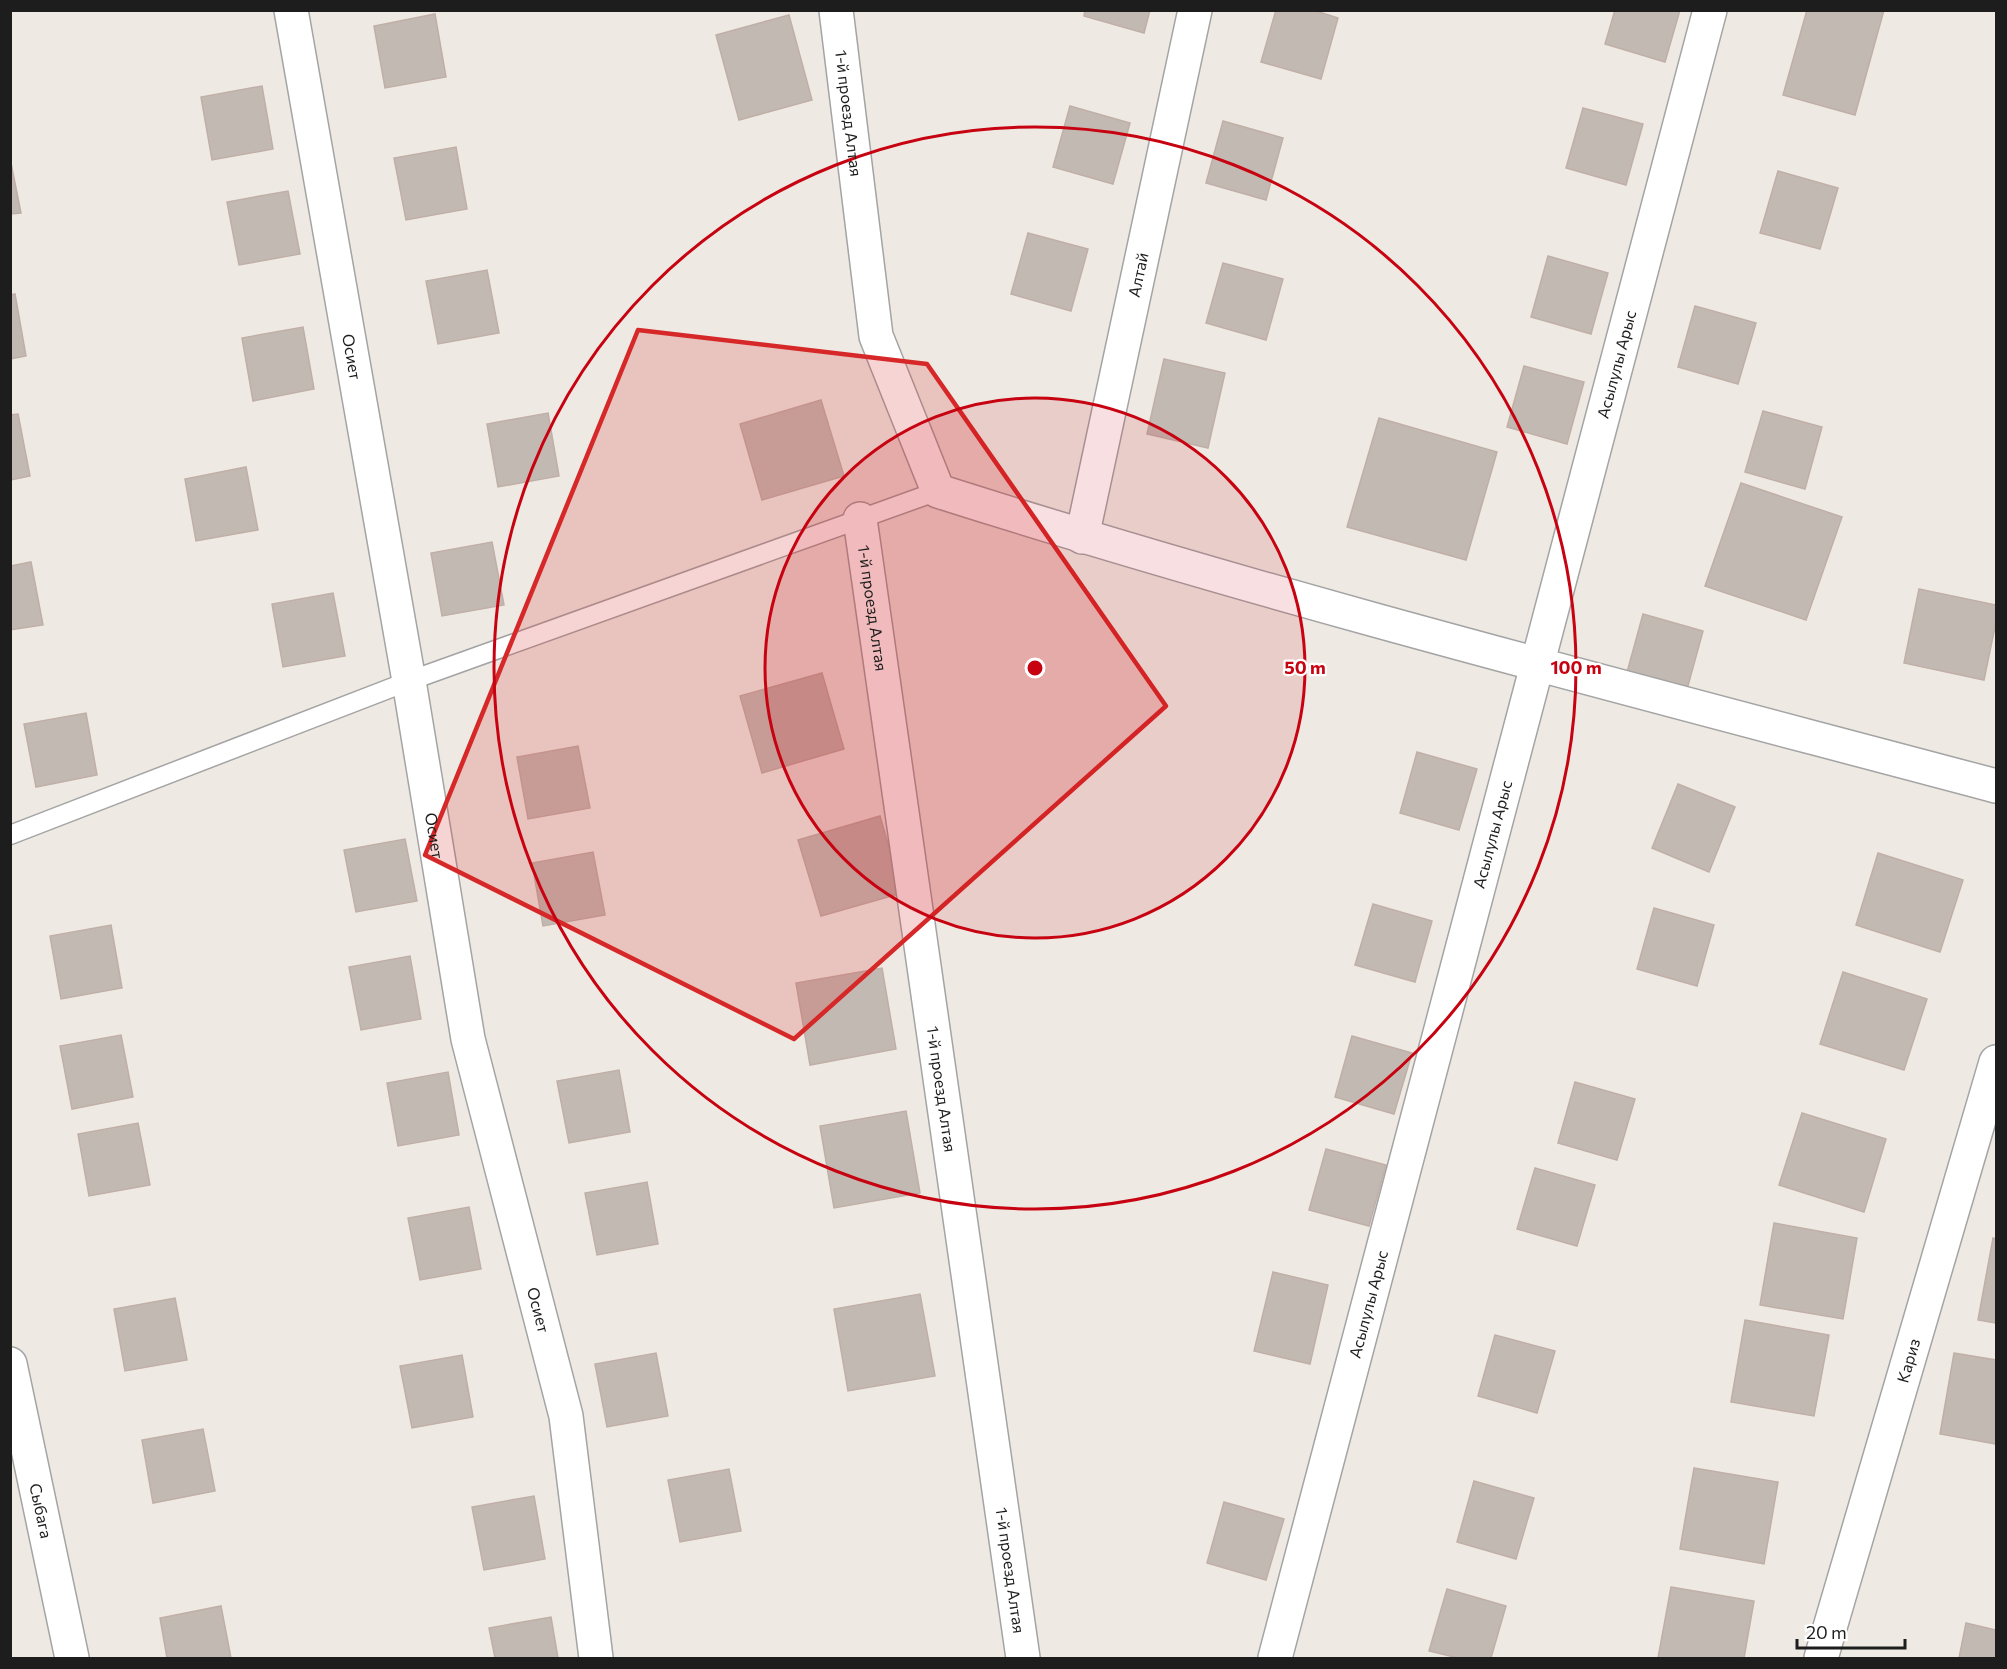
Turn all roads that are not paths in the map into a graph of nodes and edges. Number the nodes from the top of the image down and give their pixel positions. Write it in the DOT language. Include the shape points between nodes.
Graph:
graph roads {
  1 [pos="291,10"];
  2 [pos="836,10"];
  3 [pos="1195,10"];
  4 [pos="1710,10"];
  5 [pos="938,491"];
  6 [pos="860,519"];
  7 [pos="1082,537"];
  8 [pos="1537,664"];
  9 [pos="409,681"];
  10 [pos="1996,786"];
  11 [pos="10,835"];
  12 [pos="1996,1062"];
  13 [pos="10,1364"];
  14 [pos="72,1659"];
  15 [pos="596,1659"];
  16 [pos="1023,1659"];
  17 [pos="1275,1659"];
  18 [pos="1821,1659"];
  1 -- 9 [label="street, Осиет"];
  2 -- 5 [label="street, 1-й проезд Алтая" via="876,336"];
  3 -- 7 [label="street, Алтай"];
  4 -- 8 [label="street, Асылулы Арыс"];
  5 -- 6 [label="lane"];
  5 -- 7 [label="street"];
  6 -- 9 [label="lane"];
  6 -- 16 [label="street, 1-й проезд Алтая"];
  7 -- 8 [label="street"];
  8 -- 10 [label="street"];
  8 -- 17 [label="street, Асылулы Арыс"];
  9 -- 11 [label="lane"];
  9 -- 15 [label="street, Осиет" via="468,1039 566,1416"];
  12 -- 18 [label="street, Кариз"];
  13 -- 14 [label="street, Сыбага"];
}
